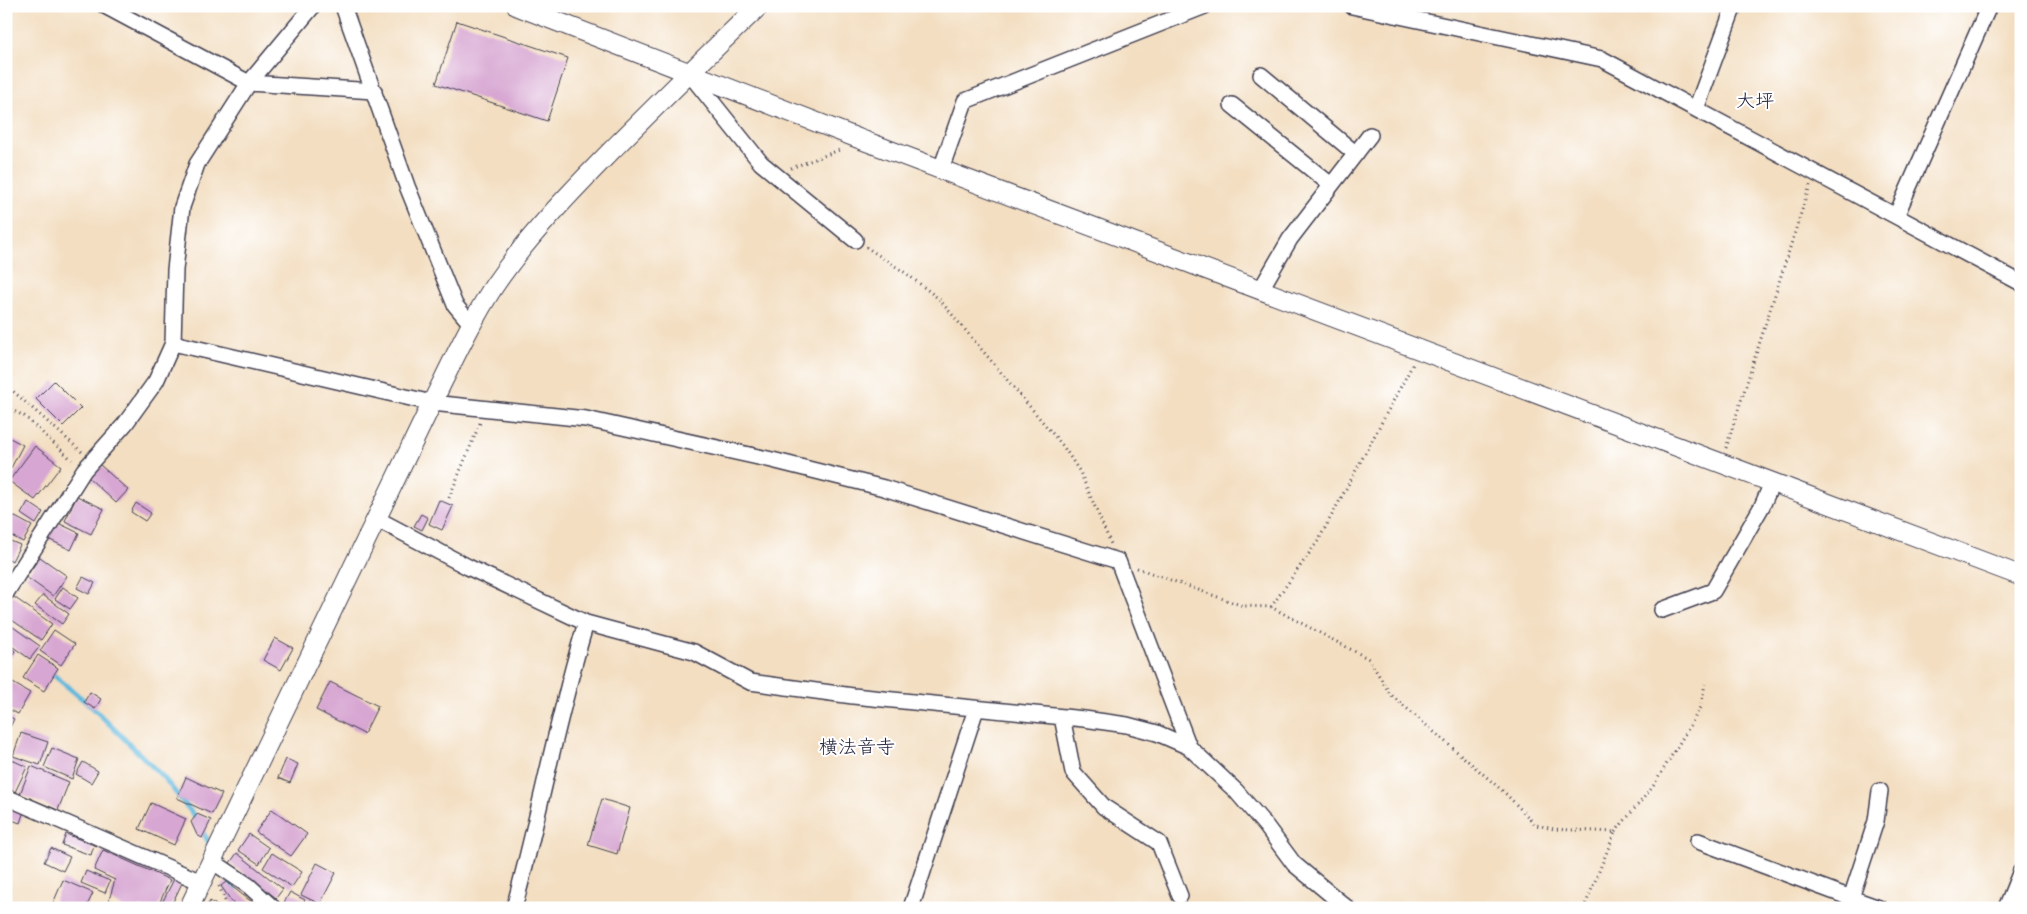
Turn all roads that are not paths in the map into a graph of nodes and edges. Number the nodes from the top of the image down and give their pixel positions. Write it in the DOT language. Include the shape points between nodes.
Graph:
graph roads {
  1 [pos="105,6"];
  2 [pos="313,6"];
  3 [pos="343,6"];
  4 [pos="517,6"];
  5 [pos="758,6"];
  6 [pos="1205,6"];
  7 [pos="1352,6"];
  8 [pos="1734,6"];
  9 [pos="1989,6"];
  10 [pos="689,73"];
  11 [pos="1261,75"];
  12 [pos="249,83"];
  13 [pos="374,91"];
  14 [pos="1232,105"];
  15 [pos="1696,109"];
  16 [pos="1370,135"];
  17 [pos="1356,154"];
  18 [pos="941,169"];
  19 [pos="1331,185"];
  20 [pos="1896,216"];
  21 [pos="855,240"];
  22 [pos="2021,283"];
  23 [pos="1261,289"];
  24 [pos="471,324"];
  25 [pos="173,343"];
  26 [pos="432,403"];
  27 [pos="1772,483"];
  28 [pos="376,519"];
  29 [pos="2021,576"];
  30 [pos="6,592"];
  31 [pos="1662,610"];
  32 [pos="586,623"];
  33 [pos="976,709"];
  34 [pos="1062,717"];
  35 [pos="1189,747"];
  36 [pos="1880,791"];
  37 [pos="6,797"];
  38 [pos="1698,841"];
  39 [pos="212,861"];
  40 [pos="2021,871"];
  41 [pos="201,882"];
  42 [pos="1180,896"];
  43 [pos="1850,903"];
  44 [pos="189,908"];
  45 [pos="273,908"];
  46 [pos="514,908"];
  47 [pos="912,908"];
  48 [pos="1347,908"];
  49 [pos="1879,908"];
  50 [pos="2006,908"];
  1 -- 12 [label="street"];
  2 -- 12 [label="street"];
  3 -- 13 [label="street"];
  4 -- 10 [label="street"];
  5 -- 10 [label="street"];
  6 -- 18 [label="street" via="965,102"];
  7 -- 15 [label="street" via="1602,59"];
  8 -- 15 [label="street"];
  9 -- 20 [label="street"];
  10 -- 18 [label="street"];
  10 -- 21 [label="street" via="761,163"];
  10 -- 24 [label="street" via="541,225 495,285"];
  11 -- 17 [label="street"];
  12 -- 13 [label="street"];
  12 -- 25 [label="street" via="196,164 182,207 175,270"];
  13 -- 24 [label="street" via="407,186 455,305"];
  14 -- 19 [label="street"];
  15 -- 20 [label="street"];
  16 -- 17 [label="street"];
  17 -- 19 [label="street"];
  18 -- 23 [label="street"];
  19 -- 23 [label="street" via="1290,239"];
  20 -- 22 [label="street"];
  23 -- 27 [label="street"];
  24 -- 26 [label="street"];
  25 -- 26 [label="street"];
  25 -- 30 [label="street" via="156,381 88,465"];
  26 -- 28 [label="street"];
  26 -- 35 [label="street" via="586,419 772,460 884,488 1118,561"];
  27 -- 29 [label="street"];
  27 -- 31 [label="street" via="1713,591"];
  28 -- 32 [label="street"];
  28 -- 39 [label="street"];
  32 -- 33 [label="street" via="694,652 750,682"];
  32 -- 46 [label="street" via="568,682"];
  33 -- 34 [label="street"];
  33 -- 47 [label="street"];
  34 -- 35 [label="street" via="1127,725"];
  34 -- 42 [label="street" via="1072,772 1104,807 1159,843"];
  35 -- 48 [label="street" via="1236,791 1294,864"];
  36 -- 43 [label="street" via="1876,821"];
  37 -- 41 [label="street"];
  38 -- 43 [label="street"];
  39 -- 41 [label="street"];
  39 -- 45 [label="street" via="249,886"];
  40 -- 50 [label="street"];
  41 -- 44 [label="street"];
  43 -- 49 [label="street"];
}
